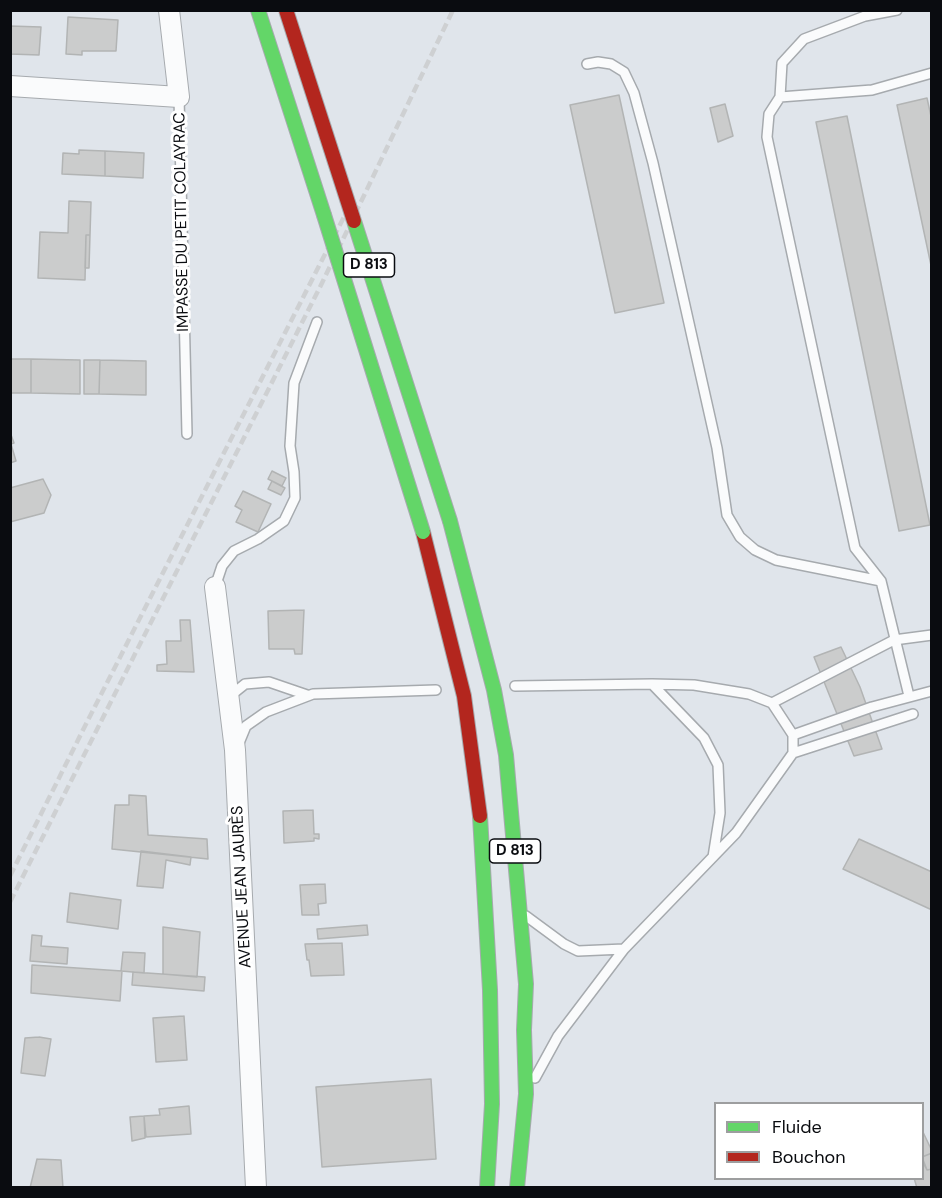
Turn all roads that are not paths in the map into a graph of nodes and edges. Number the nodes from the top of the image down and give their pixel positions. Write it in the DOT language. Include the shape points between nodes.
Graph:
graph roads {
  1 [pos="169,10"];
  2 [pos="258,10"];
  3 [pos="286,10"];
  4 [pos="897,10"];
  5 [pos="586,64"];
  6 [pos="932,73"];
  7 [pos="10,86"];
  8 [pos="179,96"];
  9 [pos="780,97"];
  10 [pos="317,322"];
  11 [pos="187,434"];
  12 [pos="881,581"];
  13 [pos="215,587"];
  14 [pos="932,635"];
  15 [pos="894,639"];
  16 [pos="652,684"];
  17 [pos="515,687"];
  18 [pos="436,690"];
  19 [pos="932,691"];
  20 [pos="307,695"];
  21 [pos="909,696"];
  22 [pos="228,698"];
  23 [pos="771,703"];
  24 [pos="913,714"];
  25 [pos="793,735"];
  26 [pos="235,750"];
  27 [pos="793,753"];
  28 [pos="713,857"];
  29 [pos="520,912"];
  30 [pos="624,949"];
  31 [pos="526,1094"];
  32 [pos="256,1188"];
  33 [pos="487,1188"];
  34 [pos="517,1188"];
  1 -- 8 [label="street, IMPASSE DU PETIT COLAYRAC"];
  2 -- 33 [label="main road, D 813, bridge" via="423,532 464,696 482,833 490,990 492,1104"];
  3 -- 29 [label="main road, D 813, bridge" via="450,521 494,690 506,755"];
  4 -- 9 [label="lane" via="865,16 804,39 782,63"];
  5 -- 12 [label="lane" via="610,64 624,72 634,93 717,448 727,515 740,537 776,560"];
  6 -- 9 [label="lane" via="872,90"];
  7 -- 8 [label="street"];
  8 -- 11 [label="lane, IMPASSE DU PETIT COLAYRAC"];
  9 -- 12 [label="lane" via="769,114 767,136 855,548"];
  10 -- 13 [label="lane" via="294,383 290,446 295,498 284,521 234,551 222,566"];
  12 -- 15 [label="lane"];
  13 -- 22 [label="street, AVENUE JEAN JAURÈS"];
  14 -- 15 [label="lane"];
  15 -- 21 [label="lane"];
  15 -- 23 [label="lane"];
  16 -- 17 [label="lane"];
  16 -- 23 [label="lane" via="694,685 749,694"];
  16 -- 28 [label="lane" via="704,738 718,765 720,813"];
  18 -- 20 [label="lane"];
  19 -- 21 [label="lane"];
  20 -- 22 [label="lane" via="269,682 244,684"];
  20 -- 26 [label="lane" via="255,719 246,726"];
  21 -- 25 [label="lane"];
  22 -- 26 [label="street, AVENUE JEAN JAURÈS"];
  23 -- 25 [label="lane"];
  24 -- 27 [label="lane"];
  25 -- 27 [label="lane"];
  26 -- 32 [label="street, AVENUE JEAN JAURÈS"];
  27 -- 28 [label="lane" via="736,833"];
  28 -- 30 [label="lane"];
  29 -- 30 [label="lane" via="578,951"];
  29 -- 31 [label="main road, D 813" via="526,984"];
  30 -- 31 [label="lane" via="558,1036"];
  31 -- 34 [label="main road, D 813"];
}
